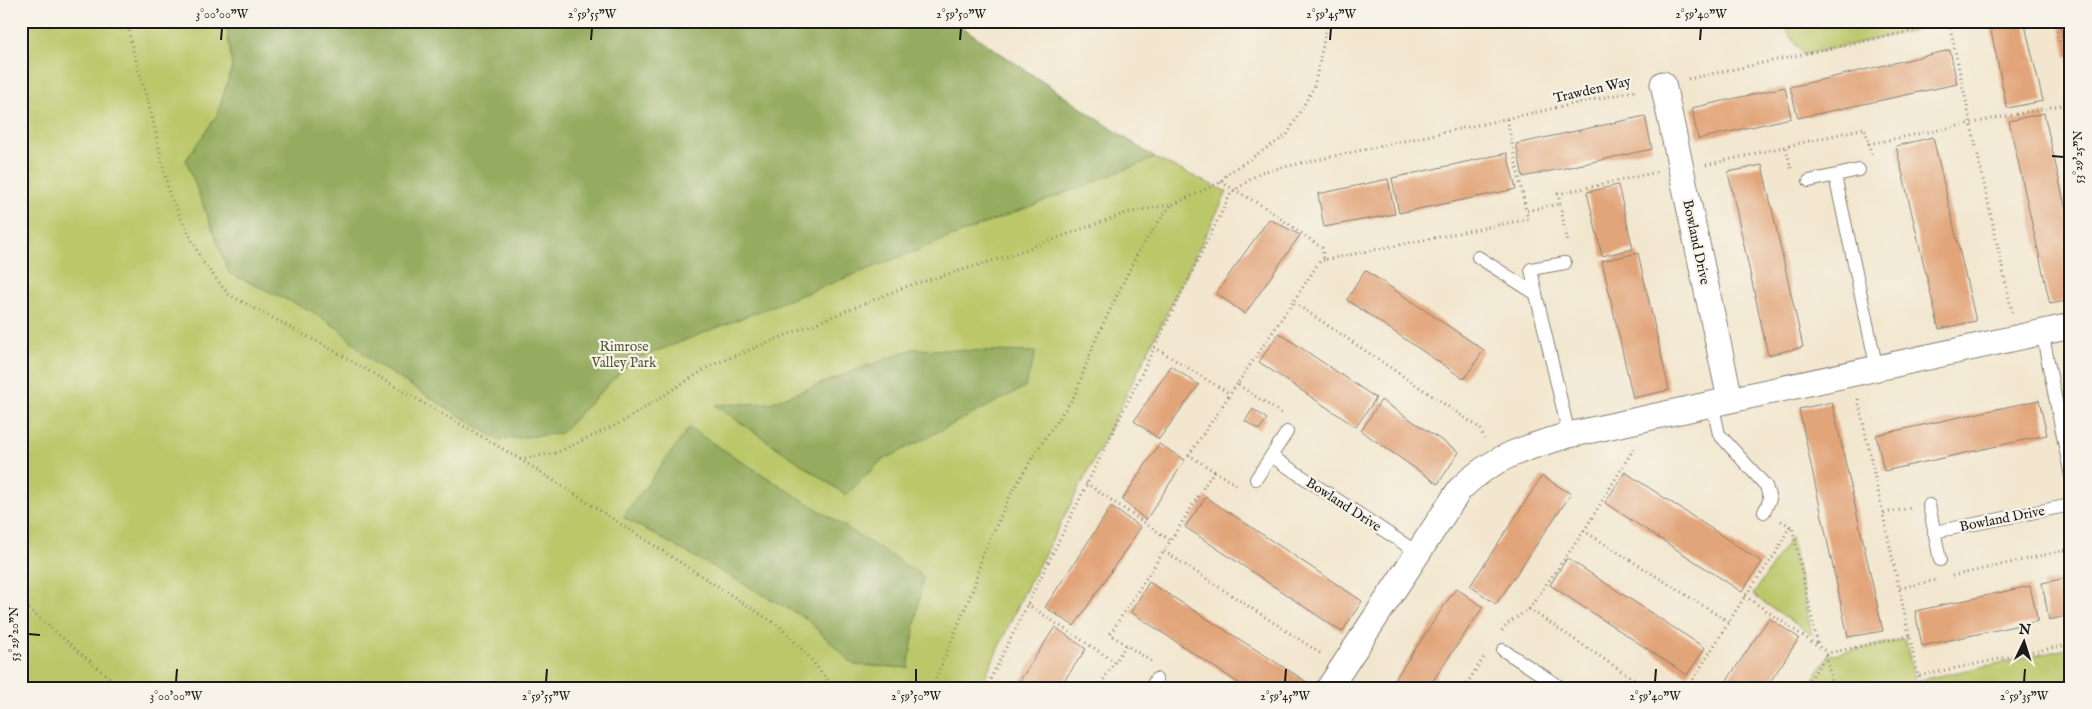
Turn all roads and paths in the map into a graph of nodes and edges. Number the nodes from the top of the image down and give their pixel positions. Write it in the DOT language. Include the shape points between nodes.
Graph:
graph roads {
  1 [pos="127,21"];
  2 [pos="1328,21"];
  3 [pos="1958,21"];
  4 [pos="2055,21"];
  5 [pos="1949,23"];
  6 [pos="1663,84"];
  7 [pos="2071,90"];
  8 [pos="2071,104"];
  9 [pos="1507,119"];
  10 [pos="1970,123"];
  11 [pos="1869,144"];
  12 [pos="1682,169"];
  13 [pos="1859,170"];
  14 [pos="1835,176"];
  15 [pos="1809,181"];
  16 [pos="1222,182"];
  17 [pos="1236,190"];
  18 [pos="1174,204"];
  19 [pos="1560,204"];
  20 [pos="1526,211"];
  21 [pos="1478,257"];
  22 [pos="1324,260"];
  23 [pos="1565,262"];
  24 [pos="1536,294"];
  25 [pos="1293,302"];
  26 [pos="2071,326"];
  27 [pos="2030,335"];
  28 [pos="1154,347"];
  29 [pos="1877,369"];
  30 [pos="1237,384"];
  31 [pos="1230,394"];
  32 [pos="1721,401"];
  33 [pos="1635,420"];
  34 [pos="1287,432"];
  35 [pos="1569,435"];
  36 [pos="1271,456"];
  37 [pos="520,459"];
  38 [pos="1493,463"];
  39 [pos="2071,476"];
  40 [pos="1256,479"];
  41 [pos="1086,483"];
  42 [pos="1929,505"];
  43 [pos="2071,505"];
  44 [pos="1764,512"];
  45 [pos="1884,513"];
  46 [pos="1790,526"];
  47 [pos="1584,531"];
  48 [pos="1934,532"];
  49 [pos="1170,540"];
  50 [pos="2071,549"];
  51 [pos="1164,551"];
  52 [pos="1418,552"];
  53 [pos="1940,560"];
  54 [pos="1900,588"];
  55 [pos="1746,596"];
  56 [pos="21,602"];
  57 [pos="1027,604"];
  58 [pos="1529,609"];
  59 [pos="1729,622"];
  60 [pos="1910,636"];
  61 [pos="1126,645"];
  62 [pos="1818,646"];
  63 [pos="1498,647"];
  64 [pos="1827,654"];
  65 [pos="1115,662"];
  66 [pos="1918,676"];
  67 [pos="1335,677"];
  68 [pos="1153,683"];
  69 [pos="121,688"];
  70 [pos="834,688"];
  71 [pos="932,688"];
  72 [pos="986,688"];
  73 [pos="1098,688"];
  74 [pos="1464,688"];
  75 [pos="1562,688"];
  76 [pos="1647,688"];
  77 [pos="1688,688"];
  78 [pos="1804,688"];
  79 [pos="1833,688"];
  80 [pos="1920,688"];
  1 -- 37 [label="path" via="168,193 202,261 228,294"];
  2 -- 16 [label="path" via="1314,87 1286,135 1227,174"];
  3 -- 5 [label="path, Trawden Way"];
  4 -- 7 [label="path"];
  5 -- 6 [label="path, Trawden Way"];
  5 -- 10 [label="path"];
  6 -- 9 [label="path, Trawden Way"];
  6 -- 12 [label="street, Bowland Drive"];
  8 -- 10 [label="path"];
  9 -- 17 [label="path, Trawden Way" via="1260,172"];
  9 -- 20 [label="path"];
  10 -- 11 [label="path"];
  10 -- 27 [label="path"];
  11 -- 12 [label="path" via="1865,128"];
  11 -- 13 [label="path" via="1874,167"];
  12 -- 19 [label="path" via="1558,194"];
  12 -- 32 [label="street, Bowland Drive"];
  13 -- 14 [label="lane"];
  14 -- 15 [label="lane"];
  14 -- 29 [label="lane"];
  16 -- 17 [label="path"];
  16 -- 18 [label="path"];
  17 -- 22 [label="path" via="1322,248"];
  17 -- 28 [label="path, Trawden Way" via="1231,193"];
  18 -- 37 [label="path" via="1126,213 1005,257 905,287 710,366 622,422 556,453"];
  18 -- 71 [label="path" via="1138,252 1095,341 1075,395 1008,500 982,556 975,584"];
  19 -- 20 [label="path"];
  19 -- 23 [label="path" via="1572,261"];
  20 -- 22 [label="path" via="1528,219"];
  21 -- 24 [label="lane"];
  22 -- 25 [label="path" via="1320,261"];
  23 -- 24 [label="lane" via="1531,269"];
  24 -- 35 [label="lane"];
  25 -- 30 [label="path"];
  25 -- 38 [label="path" via="1480,428"];
  26 -- 27 [label="street"];
  27 -- 29 [label="street"];
  27 -- 39 [label="lane"];
  28 -- 31 [label="path"];
  28 -- 41 [label="path, Trawden Way"];
  29 -- 32 [label="street"];
  30 -- 31 [label="path"];
  30 -- 34 [label="path" via="1293,422"];
  31 -- 49 [label="path" via="1189,455 1214,471"];
  32 -- 33 [label="street"];
  32 -- 44 [label="lane, Bowland Drive" via="1719,434 1766,486 1770,499"];
  33 -- 35 [label="street"];
  33 -- 47 [label="path" via="1639,439"];
  34 -- 36 [label="lane"];
  35 -- 38 [label="street" via="1534,445"];
  36 -- 40 [label="lane"];
  36 -- 52 [label="lane, Bowland Drive"];
  37 -- 70 [label="path" via="778,626"];
  38 -- 52 [label="street" via="1480,470 1460,489"];
  41 -- 49 [label="path"];
  41 -- 57 [label="path, Trawden Way"];
  42 -- 45 [label="path"];
  42 -- 48 [label="lane"];
  43 -- 48 [label="lane, Bowland Drive"];
  44 -- 46 [label="path"];
  46 -- 55 [label="path" via="1776,553"];
  46 -- 62 [label="path"];
  47 -- 58 [label="path"];
  47 -- 59 [label="path"];
  48 -- 53 [label="lane"];
  49 -- 51 [label="path"];
  50 -- 54 [label="path"];
  51 -- 61 [label="path" via="1110,634"];
  51 -- 67 [label="path"];
  52 -- 67 [label="street"];
  55 -- 59 [label="path"];
  55 -- 62 [label="path"];
  56 -- 69 [label="path"];
  57 -- 65 [label="path"];
  57 -- 72 [label="path, Trawden Way"];
  58 -- 63 [label="path" via="1507,624"];
  58 -- 76 [label="path"];
  59 -- 77 [label="path"];
  60 -- 64 [label="path"];
  61 -- 65 [label="path"];
  61 -- 68 [label="path" via="1162,668"];
  62 -- 64 [label="path"];
  63 -- 74 [label="path"];
  63 -- 75 [label="lane"];
  64 -- 78 [label="path"];
  64 -- 79 [label="path"];
  65 -- 73 [label="path"];
  66 -- 80 [label="path"];
}
